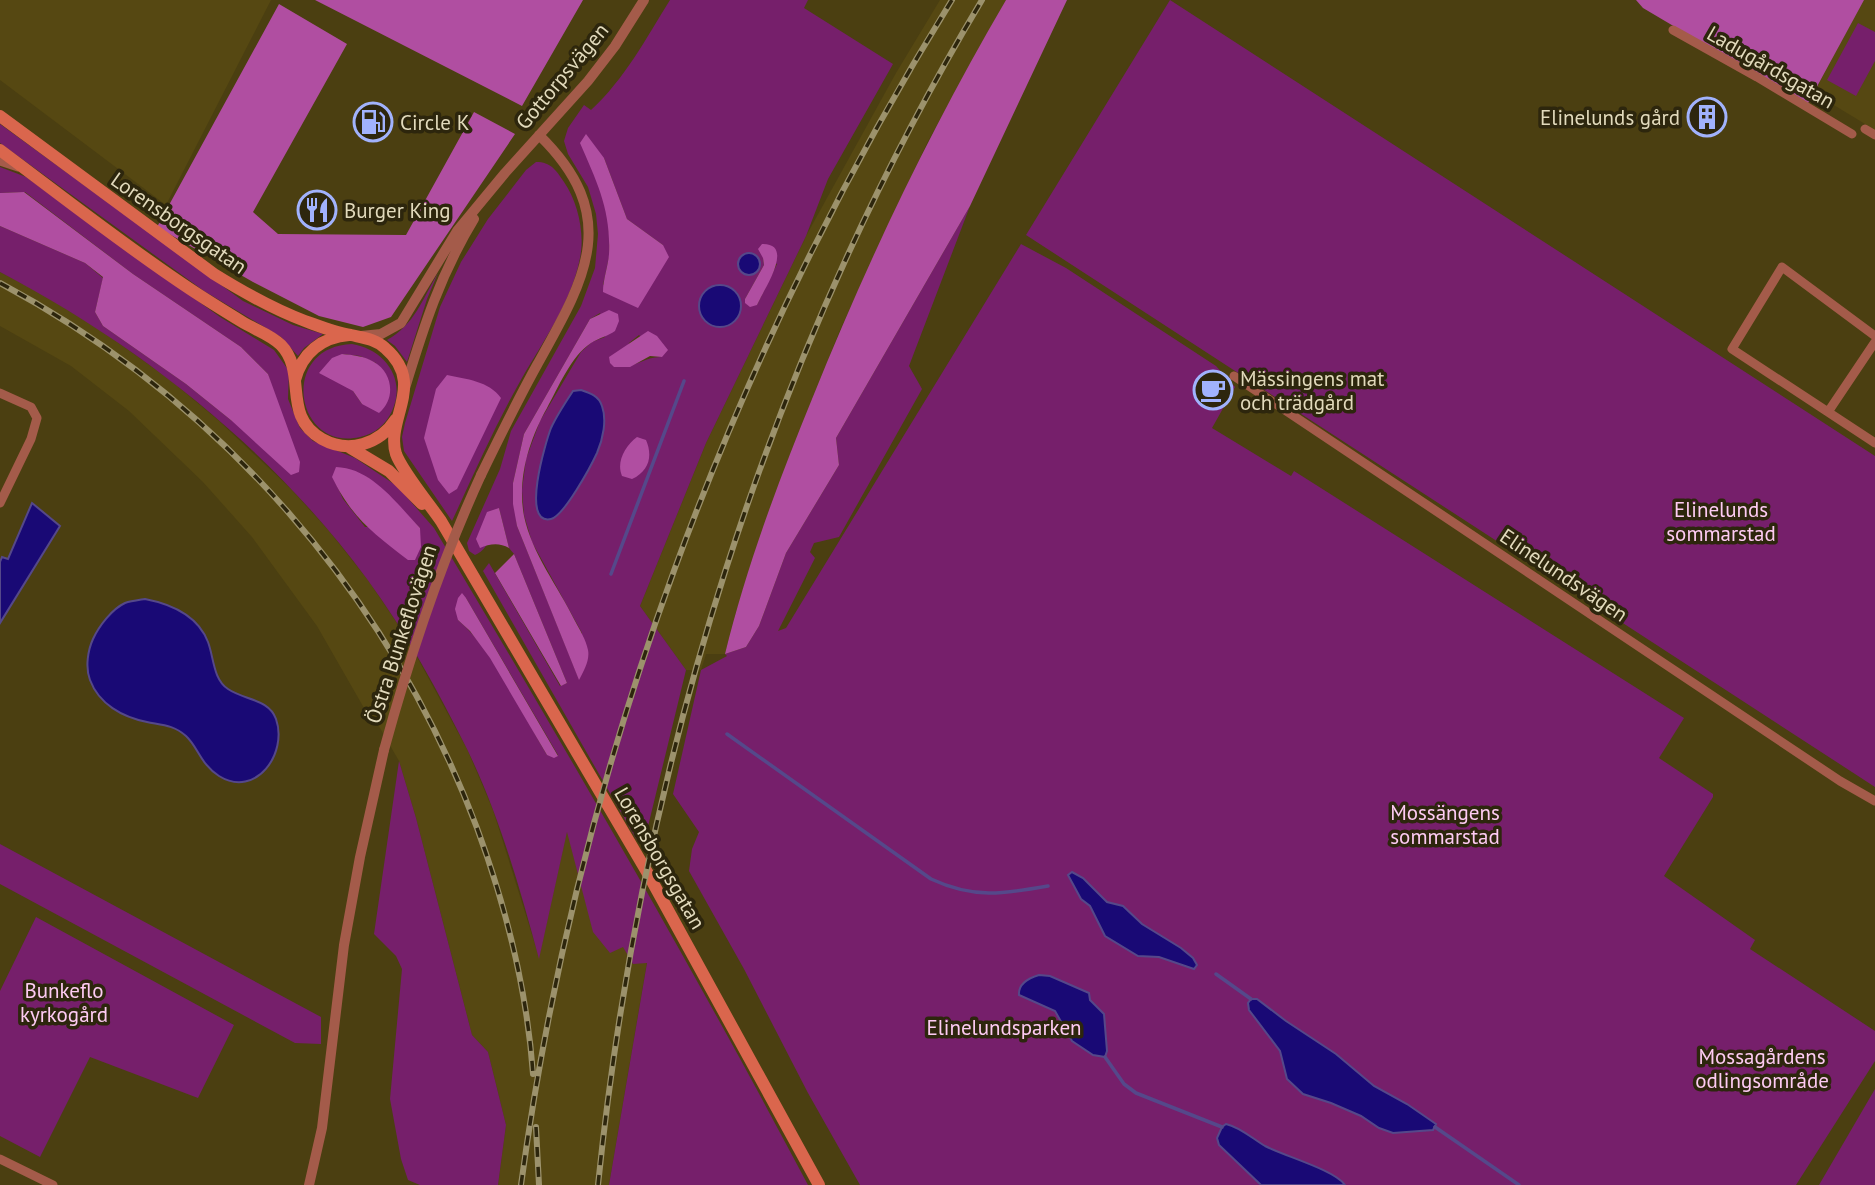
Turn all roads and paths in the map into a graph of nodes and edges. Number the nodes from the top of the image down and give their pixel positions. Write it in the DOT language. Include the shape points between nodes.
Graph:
graph roads {
  1 [pos="645,0"];
  2 [pos="1673,30"];
  3 [pos="0,116"];
  4 [pos="1865,129"];
  5 [pos="1852,134"];
  6 [pos="539,135"];
  7 [pos="1875,135"];
  8 [pos="0,150"];
  9 [pos="0,161"];
  10 [pos="28,171"];
  11 [pos="505,173"];
  12 [pos="354,335"];
  13 [pos="1875,339"];
  14 [pos="1234,376"];
  15 [pos="294,384"];
  16 [pos="404,390"];
  17 [pos="0,393"];
  18 [pos="400,412"];
  19 [pos="1828,412"];
  20 [pos="1875,443"];
  21 [pos="345,446"];
  22 [pos="3,488"];
  23 [pos="0,503"];
  24 [pos="461,555"];
  25 [pos="1875,801"];
  26 [pos="0,1159"];
  27 [pos="53,1185"];
  28 [pos="309,1185"];
  29 [pos="819,1185"];
  1 -- 6 [label="street, Gottorpsvägen" via="588,81"];
  2 -- 5 [label="street, Ladugårdsgatan"];
  3 -- 12 [label="main road, Lorensborgsgatan" via="246,294 285,313"];
  4 -- 7 [label="street"];
  6 -- 11 [label="street, Gottorpsvägen"];
  6 -- 28 [label="street, Östra Bunkeflovägen, bridge" via="569,170 580,194 588,221 585,267 564,319 481,475 429,598 384,750 360,857 344,945 322,1128"];
  8 -- 10 [label="main road, Lorensborgsgatan"];
  9 -- 10 [label="street"];
  10 -- 15 [label="main road, Lorensborgsgatan" via="181,284 281,345 293,366"];
  11 -- 12 [label="street, Gottorpsvägen" via="457,231 401,323 381,334"];
  11 -- 16 [label="street, Gottorpsvägen" via="446,270"];
  12 -- 15 [label="main road" via="324,341 312,350"];
  12 -- 16 [label="main road, Lorensborgsgatan" via="386,349 399,367"];
  13 -- 19 [label="street"];
  13 -- 19 [label="street" via="1782,267 1732,349"];
  14 -- 25 [label="street, Elinelundsvägen"];
  15 -- 21 [label="main road, Lorensborgsgatan" via="296,405 305,425 323,439"];
  16 -- 18 [label="main road, Lorensborgsgatan"];
  17 -- 22 [label="street" via="31,407 37,418 31,439"];
  18 -- 21 [label="main road, Lorensborgsgatan" via="383,436"];
  18 -- 24 [label="main road, Lorensborgsgatan" via="394,440 397,454"];
  19 -- 20 [label="street"];
  21 -- 24 [label="main road, Lorensborgsgatan" via="377,462 405,485"];
  22 -- 23 [label="street"];
  24 -- 29 [label="main road, Lorensborgsgatan" via="647,872"];
  26 -- 27 [label="street"];
}
